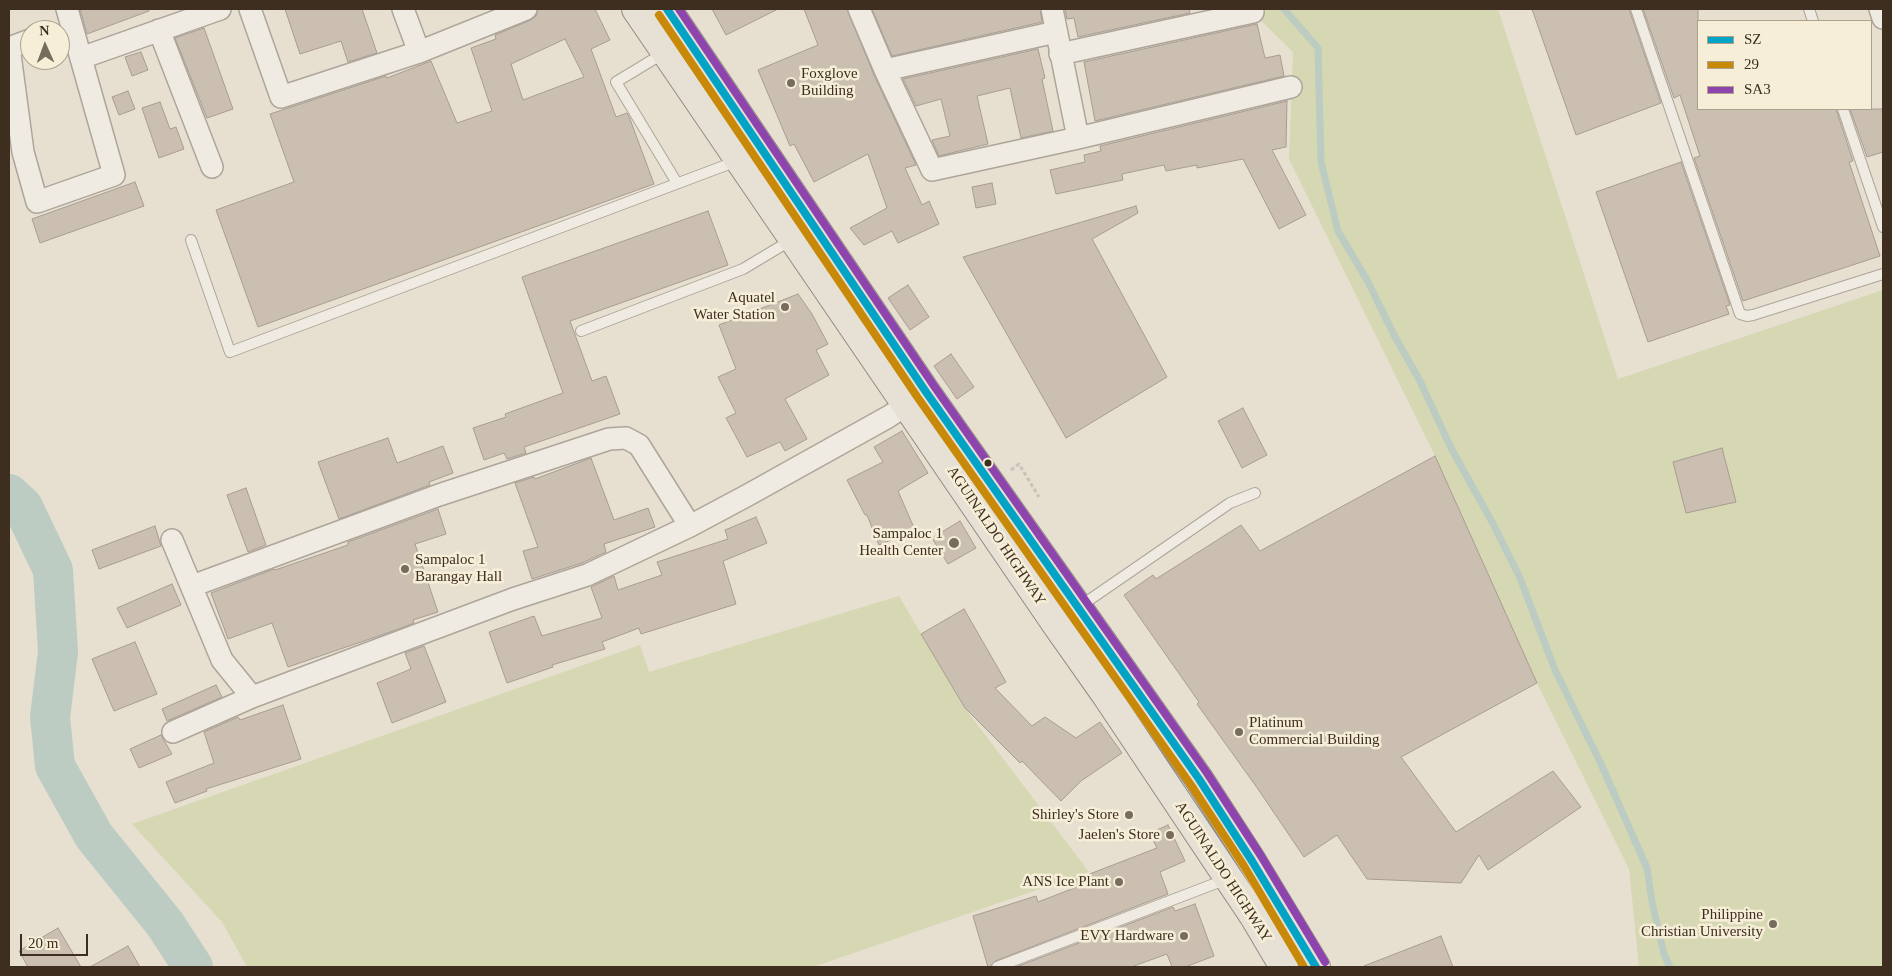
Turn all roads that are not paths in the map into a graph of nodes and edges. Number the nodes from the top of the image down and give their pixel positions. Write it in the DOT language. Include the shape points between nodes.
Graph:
graph roads {
  1 [pos="220,9"];
  2 [pos="250,9"];
  3 [pos="403,9"];
  4 [pos="526,9"];
  5 [pos="636,9"];
  6 [pos="667,9"];
  7 [pos="859,9"];
  8 [pos="1052,9"];
  9 [pos="1636,9"];
  10 [pos="1880,9"];
  11 [pos="1252,12"];
  12 [pos="1883,18"];
  13 [pos="159,30"];
  14 [pos="1056,32"];
  15 [pos="70,33"];
  16 [pos="9,48"];
  17 [pos="419,52"];
  18 [pos="666,52"];
  19 [pos="1060,54"];
  20 [pos="81,58"];
  21 [pos="885,70"];
  22 [pos="1291,87"];
  23 [pos="1843,110"];
  24 [pos="1078,138"];
  25 [pos="740,159"];
  26 [pos="212,167"];
  27 [pos="677,183"];
  28 [pos="1883,227"];
  29 [pos="805,233"];
  30 [pos="191,240"];
  31 [pos="1883,274"];
  32 [pos="581,331"];
  33 [pos="917,398"];
  34 [pos="1255,493"];
  35 [pos="690,526"];
  36 [pos="172,540"];
  37 [pos="192,586"];
  38 [pos="1078,608"];
  39 [pos="1056,624"];
  40 [pos="252,697"];
  41 [pos="173,732"];
  42 [pos="1228,878"];
  43 [pos="1279,906"];
  44 [pos="1255,918"];
  45 [pos="997,967"];
  46 [pos="1284,967"];
  47 [pos="1316,967"];
  1 -- 13 [label="street"];
  2 -- 17 [label="street" via="280,97"];
  3 -- 17 [label="street"];
  4 -- 17 [label="street"];
  5 -- 18 [label="main road, AGUINALDO HIGHWAY"];
  6 -- 29 [label="main road, AGUINALDO HIGHWAY"];
  7 -- 21 [label="street"];
  8 -- 14 [label="street"];
  9 -- 31 [label="lane" via="1740,314 1753,315"];
  10 -- 12 [label="street"];
  11 -- 19 [label="street"];
  13 -- 20 [label="street"];
  13 -- 26 [label="street"];
  14 -- 19 [label="street"];
  14 -- 21 [label="street"];
  15 -- 20 [label="street"];
  16 -- 20 [label="street" via="23,152 37,202 114,175"];
  18 -- 25 [label="main road, AGUINALDO HIGHWAY"];
  18 -- 27 [label="lane" via="616,82"];
  19 -- 24 [label="street"];
  21 -- 24 [label="street" via="932,170"];
  22 -- 24 [label="street"];
  23 -- 28 [label="lane"];
  25 -- 27 [label="lane"];
  25 -- 29 [label="main road, AGUINALDO HIGHWAY"];
  27 -- 30 [label="lane" via="230,352"];
  29 -- 32 [label="lane" via="743,268"];
  29 -- 33 [label="main road, AGUINALDO HIGHWAY"];
  33 -- 35 [label="street"];
  33 -- 38 [label="main road, AGUINALDO HIGHWAY"];
  33 -- 39 [label="main road, AGUINALDO HIGHWAY"];
  34 -- 38 [label="lane" via="1230,503"];
  35 -- 37 [label="street" via="639,445 626,438 609,439 447,493"];
  35 -- 40 [label="street" via="587,575 513,599"];
  36 -- 37 [label="street"];
  37 -- 40 [label="street" via="222,660"];
  38 -- 39 [label="lane"];
  38 -- 43 [label="main road, AGUINALDO HIGHWAY" via="1199,779"];
  39 -- 42 [label="main road, AGUINALDO HIGHWAY"];
  40 -- 41 [label="street"];
  42 -- 44 [label="main road, AGUINALDO HIGHWAY"];
  42 -- 45 [label="lane"];
  43 -- 44 [label="main road"];
  43 -- 47 [label="main road, AGUINALDO HIGHWAY"];
  44 -- 46 [label="main road, AGUINALDO HIGHWAY"];
}
